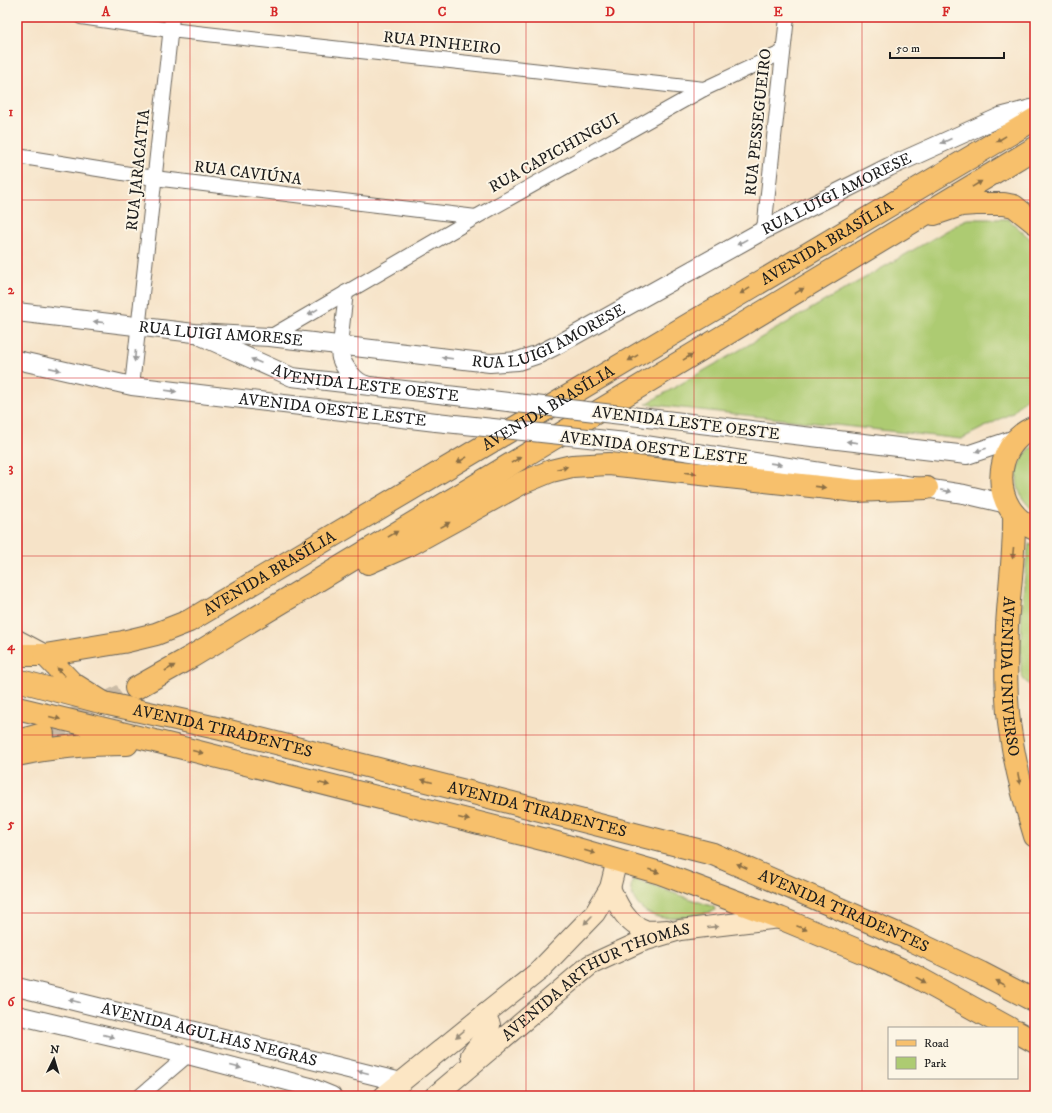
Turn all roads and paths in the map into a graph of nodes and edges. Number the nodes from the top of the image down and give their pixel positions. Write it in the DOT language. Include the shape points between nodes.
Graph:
graph roads {
  1 [pos="81,17"];
  2 [pos="786,17"];
  3 [pos="171,23"];
  4 [pos="783,52"];
  5 [pos="704,89"];
  6 [pos="1035,108"];
  7 [pos="1035,119"];
  8 [pos="1035,148"];
  9 [pos="17,156"];
  10 [pos="154,178"];
  11 [pos="476,217"];
  12 [pos="920,218"];
  13 [pos="1035,223"];
  14 [pos="764,230"];
  15 [pos="346,292"];
  16 [pos="17,312"];
  17 [pos="138,327"];
  18 [pos="194,333"];
  19 [pos="270,337"];
  20 [pos="340,345"];
  21 [pos="17,360"];
  22 [pos="132,386"];
  23 [pos="375,386"];
  24 [pos="1030,429"];
  25 [pos="927,488"];
  26 [pos="1011,509"];
  27 [pos="1035,529"];
  28 [pos="275,605"];
  29 [pos="17,640"];
  30 [pos="17,655"];
  31 [pos="45,655"];
  32 [pos="17,680"];
  33 [pos="136,688"];
  34 [pos="104,703"];
  35 [pos="17,708"];
  36 [pos="221,729"];
  37 [pos="43,734"];
  38 [pos="17,741"];
  39 [pos="166,744"];
  40 [pos="17,755"];
  41 [pos="1035,836"];
  42 [pos="714,854"];
  43 [pos="617,860"];
  44 [pos="610,888"];
  45 [pos="780,918"];
  46 [pos="680,930"];
  47 [pos="25,989"];
  48 [pos="1035,1001"];
  49 [pos="485,1014"];
  50 [pos="22,1016"];
  51 [pos="1007,1027"];
  52 [pos="1018,1033"];
  53 [pos="1035,1042"];
  54 [pos="188,1055"];
  55 [pos="401,1082"];
  56 [pos="440,1091"];
  57 [pos="140,1096"];
  58 [pos="332,1096"];
  59 [pos="384,1096"];
  1 -- 3 [label="street, RUA PINHEIRO"];
  2 -- 4 [label="street, RUA PESSEGUEIRO"];
  3 -- 5 [label="street, RUA PINHEIRO"];
  3 -- 10 [label="street, RUA JARACATIA"];
  4 -- 5 [label="street, RUA CAPICHINGUI"];
  4 -- 14 [label="street, RUA PESSEGUEIRO"];
  5 -- 11 [label="street, RUA CAPICHINGUI"];
  6 -- 14 [label="street, RUA LUIGI AMORESE, one-way" via="1000,117 896,164"];
  7 -- 31 [label="main road, AVENIDA BRASÍLIA, one-way" via="189,621 156,634 123,642"];
  12 -- 8 [label="main road, AVENIDA BRASÍLIA, one-way"];
  9 -- 10 [label="street, RUA CAVIÚNA"];
  10 -- 11 [label="street, RUA CAVIÚNA"];
  10 -- 17 [label="street, RUA JARACATIA"];
  11 -- 15 [label="street, RUA CAPICHINGUI"];
  12 -- 13 [label="main road" via="961,205 988,204 1014,206"];
  28 -- 12 [label="main road, AVENIDA BRASÍLIA, one-way"];
  14 -- 20 [label="street, RUA LUIGI AMORESE, one-way" via="559,344 518,361 490,363"];
  15 -- 19 [label="street, RUA CAPICHINGUI, one-way"];
  15 -- 20 [label="street"];
  17 -- 16 [label="street, RUA LUIGI AMORESE, one-way"];
  17 -- 18 [label="street, RUA LUIGI AMORESE"];
  17 -- 22 [label="street, RUA JARACATIA, one-way"];
  18 -- 19 [label="street, RUA LUIGI AMORESE"];
  23 -- 18 [label="street, AVENIDA LESTE OESTE, one-way" via="292,377"];
  19 -- 20 [label="street, RUA LUIGI AMORESE"];
  20 -- 23 [label="street" via="342,359 349,372 361,384"];
  21 -- 22 [label="street, one-way"];
  22 -- 25 [label="street, AVENIDA OESTE LESTE, one-way, bridge" via="626,442"];
  24 -- 23 [label="street, AVENIDA LESTE OESTE, one-way, bridge" via="967,455"];
  24 -- 26 [label="main road, AVENIDA UNIVERSO" via="1007,452 1001,469 1001,487"];
  25 -- 26 [label="street, AVENIDA OESTE LESTE, one-way" via="964,494"];
  28 -- 25 [label="main road, one-way" via="411,544 522,483 551,471 572,466 609,464 856,492"];
  26 -- 27 [label="main road" via="1018,518"];
  26 -- 41 [label="main road, AVENIDA UNIVERSO, one-way" via="1015,533 1007,625 1006,674 1010,734 1024,800"];
  33 -- 28 [label="main road, AVENIDA BRASÍLIA, one-way"];
  29 -- 31 [label="main road"];
  30 -- 31 [label="main road, AVENIDA BRASÍLIA"];
  34 -- 31 [label="main road, one-way" via="72,683"];
  32 -- 34 [label="main road, AVENIDA TIRADENTES"];
  34 -- 36 [label="main road, AVENIDA TIRADENTES"];
  35 -- 39 [label="main road, AVENIDA TIRADENTES, one-way"];
  36 -- 39 [label="main road" via="190,730"];
  42 -- 36 [label="main road, AVENIDA TIRADENTES, one-way"];
  37 -- 38 [label="main road"];
  39 -- 40 [label="main road" via="95,744"];
  39 -- 43 [label="main road, AVENIDA TIRADENTES, one-way"];
  42 -- 43 [label="main road" via="637,847 627,850"];
  48 -- 42 [label="main road, AVENIDA TIRADENTES, one-way" via="907,938"];
  43 -- 44 [label="main road, AVENIDA ARTHUR THOMAS"];
  43 -- 45 [label="main road, AVENIDA TIRADENTES, one-way" via="660,873"];
  44 -- 46 [label="main road" via="624,914 634,924 646,930"];
  44 -- 49 [label="main road, AVENIDA ARTHUR THOMAS, one-way" via="595,913 540,971"];
  46 -- 45 [label="main road, AVENIDA ARTHUR THOMAS, one-way"];
  45 -- 51 [label="main road, AVENIDA TIRADENTES, one-way" via="910,974"];
  46 -- 56 [label="main road, AVENIDA ARTHUR THOMAS" via="640,942 590,966"];
  47 -- 50 [label="street"];
  55 -- 47 [label="street, AVENIDA AGULHAS NEGRAS, one-way"];
  49 -- 55 [label="main road, AVENIDA ARTHUR THOMAS, one-way"];
  49 -- 56 [label="main road" via="490,1025 489,1031"];
  50 -- 54 [label="street, AVENIDA AGULHAS NEGRAS, one-way"];
  52 -- 53 [label="main road"];
  54 -- 57 [label="street"];
  54 -- 58 [label="street, AVENIDA AGULHAS NEGRAS, one-way" via="310,1086"];
  55 -- 59 [label="main road, AVENIDA ARTHUR THOMAS"];
}
